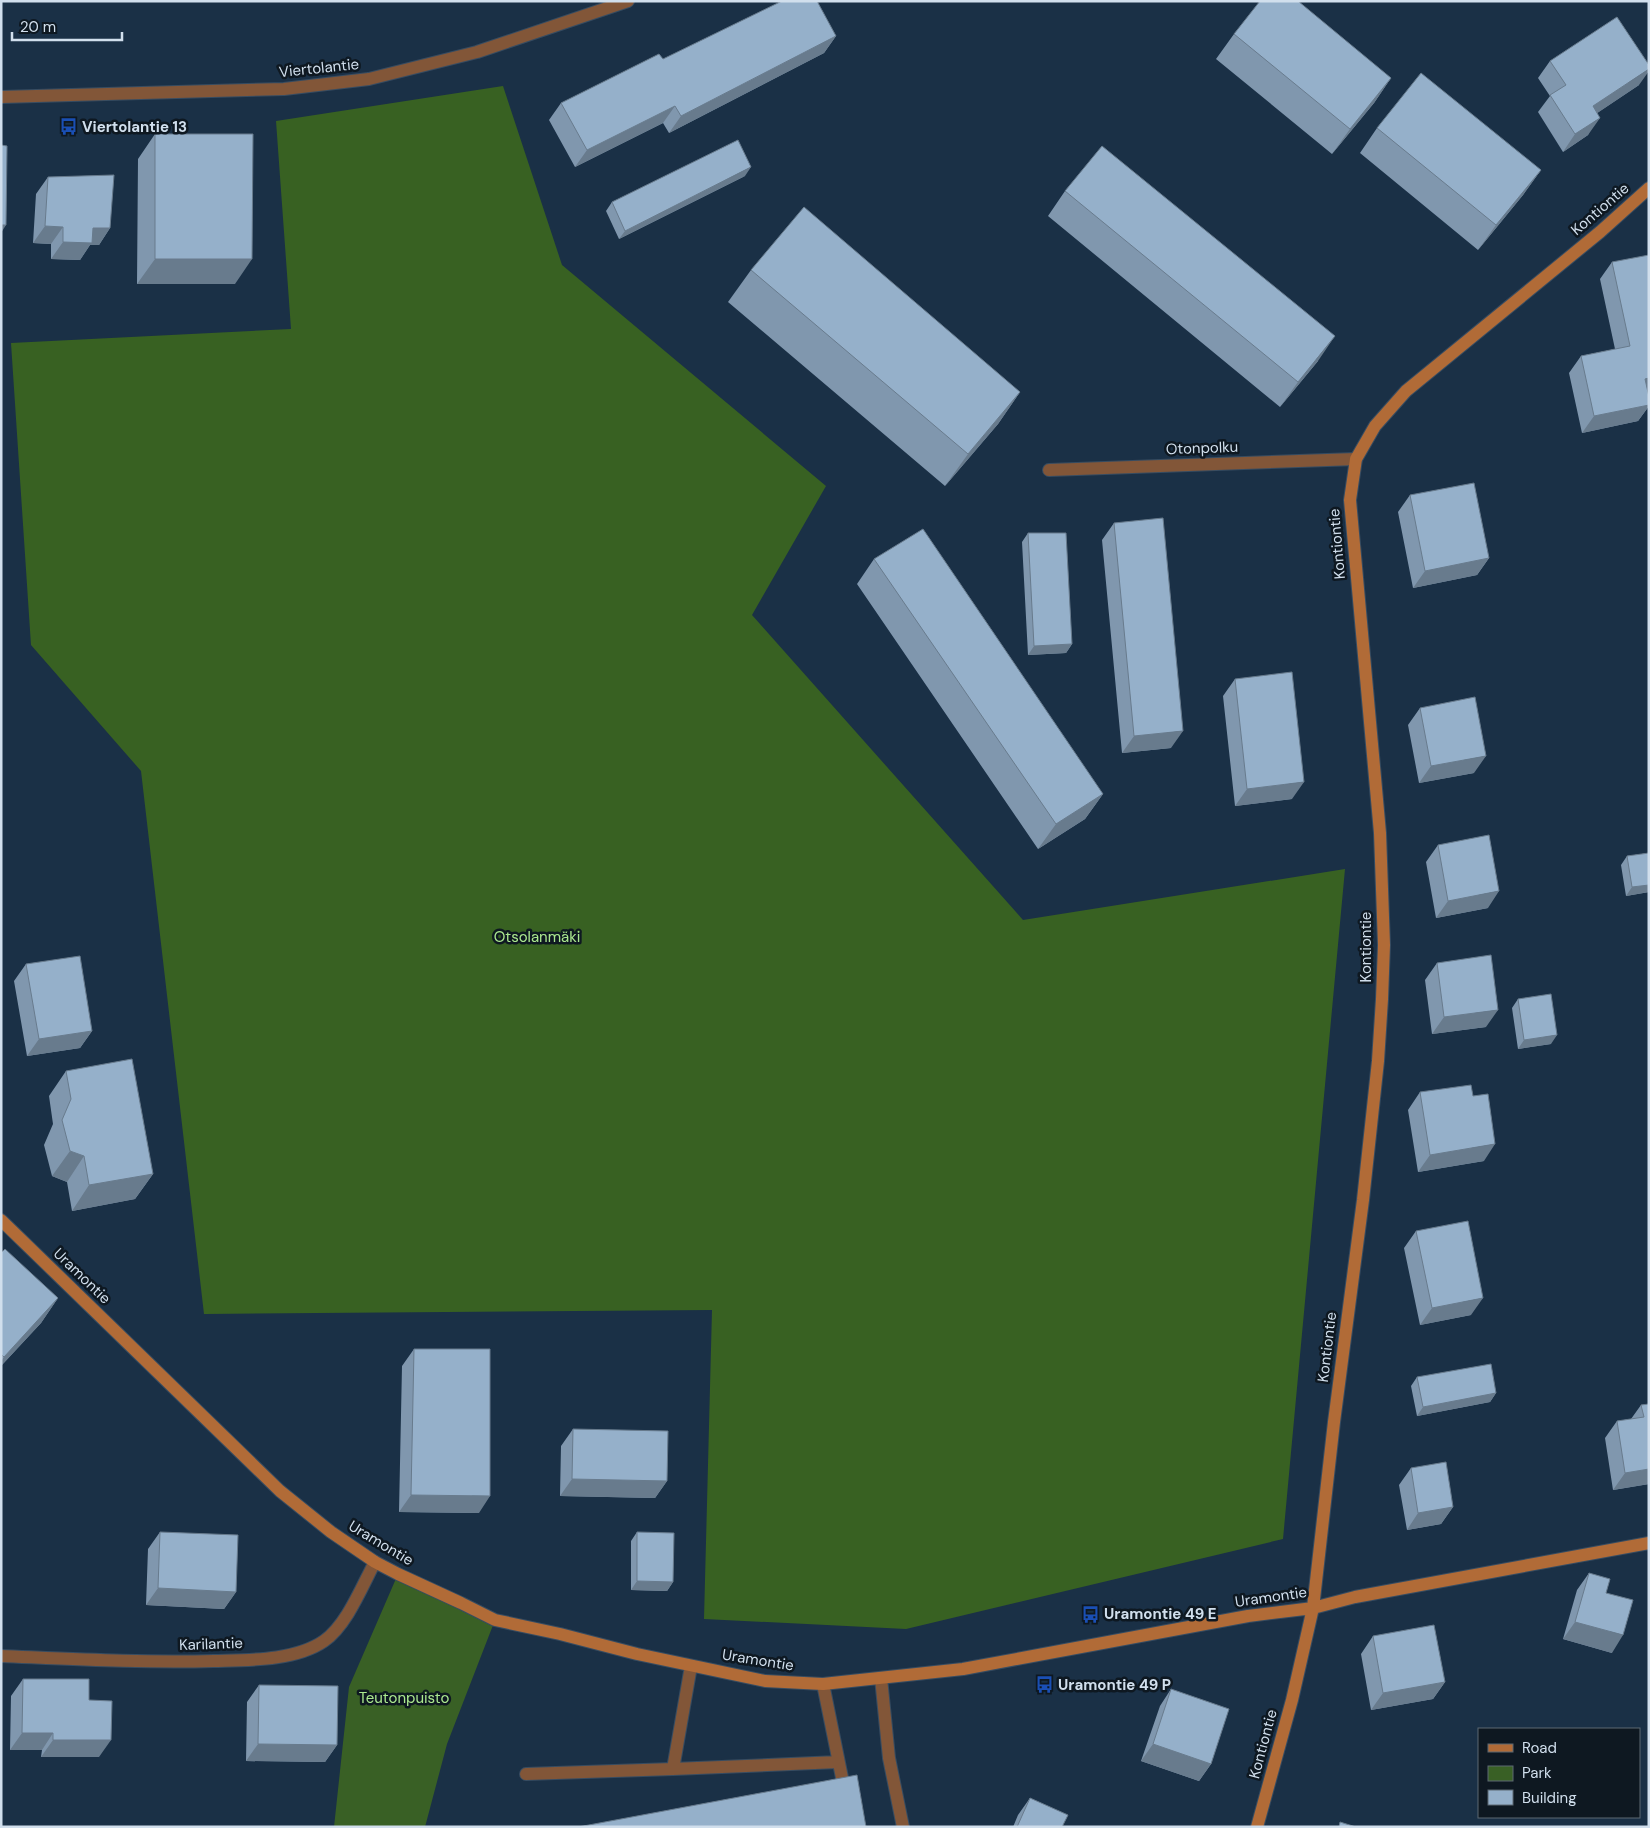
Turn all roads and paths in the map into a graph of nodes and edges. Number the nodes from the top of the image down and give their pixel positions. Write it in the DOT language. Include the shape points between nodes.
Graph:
graph roads {
  1 [pos="628,1"];
  2 [pos="1,97"];
  3 [pos="1649,188"];
  4 [pos="1356,459"];
  5 [pos="1049,470"];
  6 [pos="1,1220"];
  7 [pos="1649,1543"];
  8 [pos="375,1562"];
  9 [pos="1314,1608"];
  10 [pos="1,1656"];
  11 [pos="692,1666"];
  12 [pos="881,1678"];
  13 [pos="823,1684"];
  14 [pos="838,1762"];
  15 [pos="673,1769"];
  16 [pos="526,1774"];
  17 [pos="852,1827"];
  18 [pos="903,1827"];
  19 [pos="1257,1827"];
  1 -- 2 [label="street, Viertolantie" via="477,52 369,79 284,89"];
  3 -- 4 [label="street, Kontiontie" via="1406,391 1375,426"];
  4 -- 5 [label="street, Otonpolku"];
  4 -- 9 [label="street, Kontiontie" via="1350,500 1380,832 1384,945 1378,1061"];
  6 -- 8 [label="street, Uramontie" via="280,1491"];
  7 -- 9 [label="street, Uramontie" via="1355,1597"];
  8 -- 10 [label="street, Karilantie" via="342,1622 325,1640 309,1649 271,1659 153,1662"];
  8 -- 11 [label="street, Uramontie" via="495,1620"];
  9 -- 12 [label="street, Uramontie" via="1248,1616 963,1670"];
  9 -- 19 [label="street, Kontiontie"];
  11 -- 13 [label="street, Uramontie" via="766,1681"];
  11 -- 15 [label="street"];
  12 -- 13 [label="street, Uramontie"];
  12 -- 18 [label="street" via="889,1758"];
  13 -- 14 [label="street"];
  14 -- 15 [label="street"];
  14 -- 17 [label="street"];
  15 -- 16 [label="street"];
}
